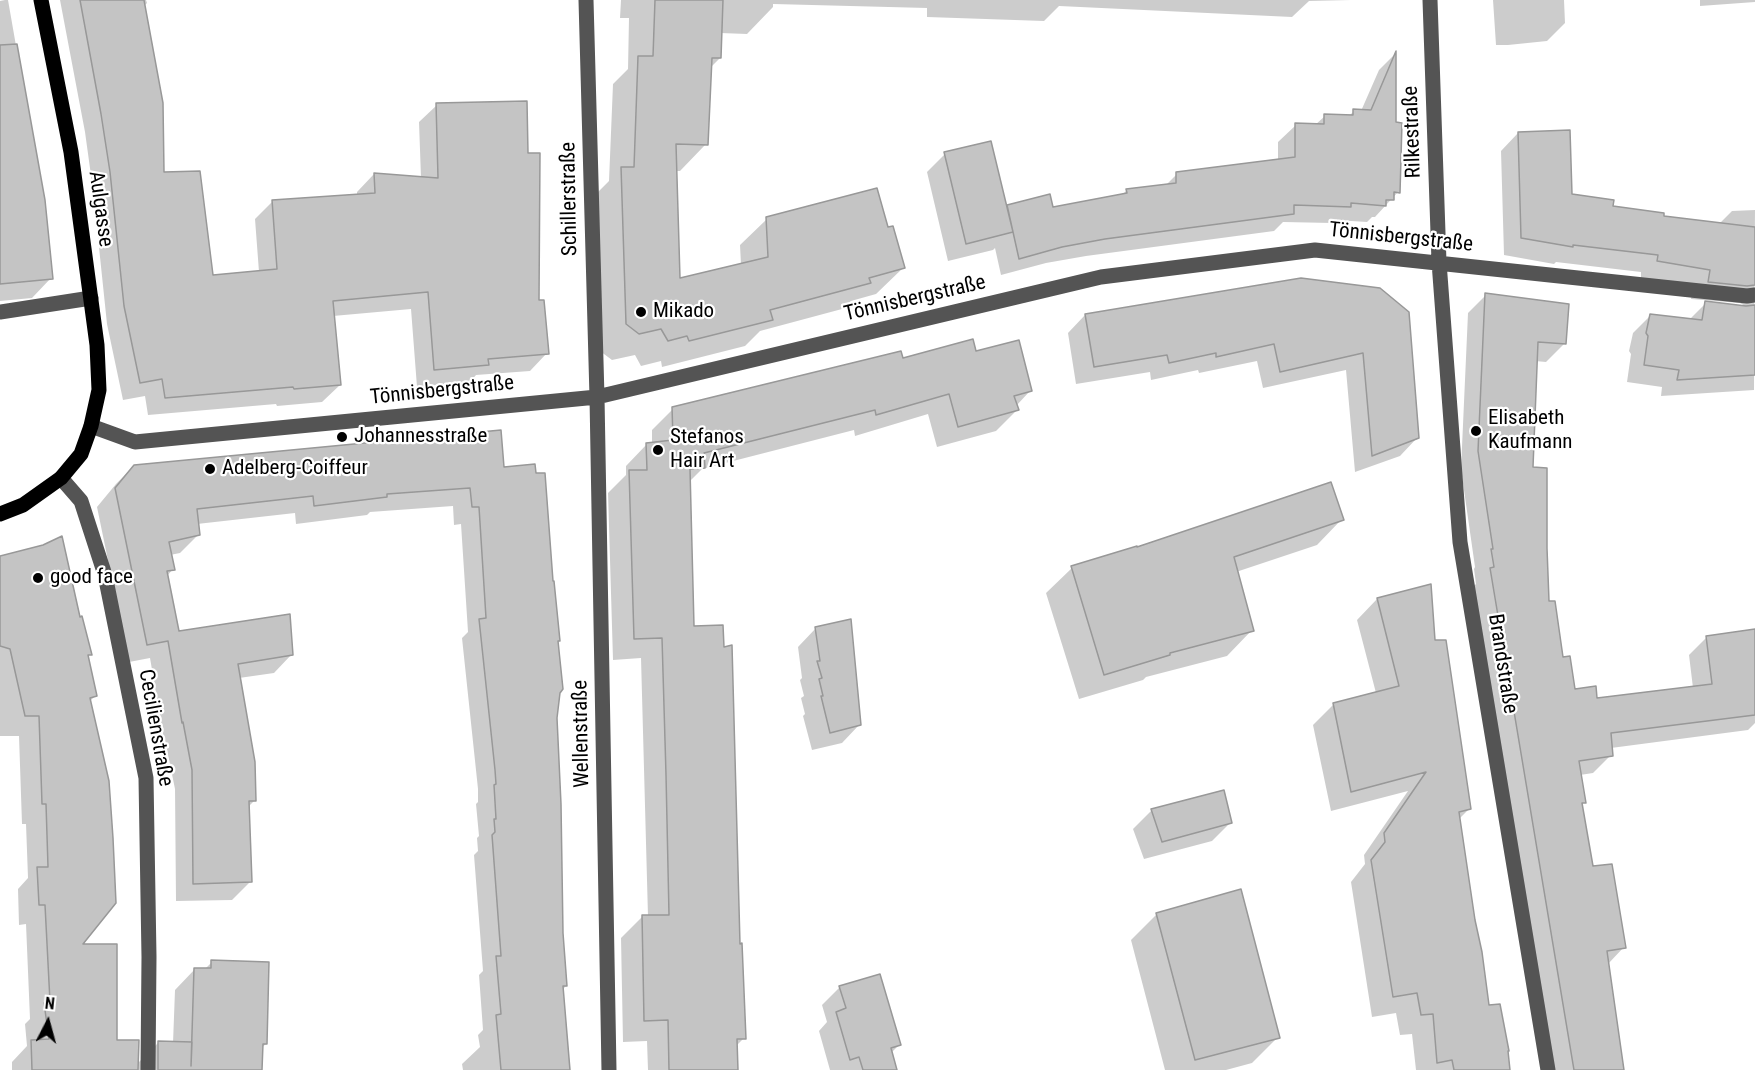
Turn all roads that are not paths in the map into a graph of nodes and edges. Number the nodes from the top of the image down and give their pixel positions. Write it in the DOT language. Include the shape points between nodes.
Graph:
graph roads {
  1 [pos="41,0"];
  2 [pos="586,0"];
  3 [pos="1430,0"];
  4 [pos="1439,262"];
  5 [pos="1755,295"];
  6 [pos="91,298"];
  7 [pos="0,312"];
  8 [pos="597,397"];
  9 [pos="91,426"];
  10 [pos="62,478"];
  11 [pos="0,514"];
  12 [pos="148,1070"];
  13 [pos="609,1070"];
  14 [pos="1548,1070"];
  1 -- 6 [label="main road, Aulgasse" via="71,152"];
  2 -- 8 [label="street, Schillerstraße"];
  3 -- 4 [label="street, Rilkestraße"];
  4 -- 5 [label="street, Tönnisbergstraße"];
  4 -- 8 [label="street, Tönnisbergstraße" via="1315,250 1101,277"];
  4 -- 14 [label="street, Brandstraße" via="1460,542"];
  6 -- 7 [label="street"];
  6 -- 9 [label="main road, Aulgasse" via="99,390"];
  8 -- 9 [label="street, Tönnisbergstraße" via="135,442"];
  8 -- 13 [label="street, Wellenstraße"];
  9 -- 10 [label="main road" via="81,454"];
  10 -- 11 [label="main road" via="23,506"];
  10 -- 12 [label="street, Cecilienstraße" via="81,501 105,575 146,778"];
}
